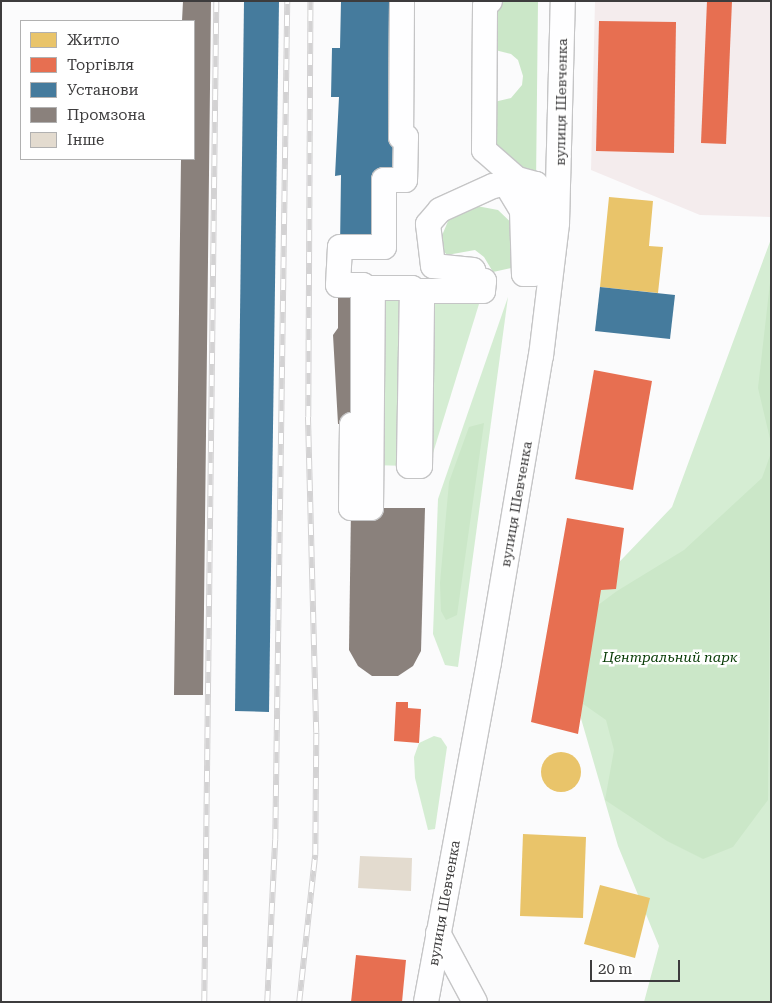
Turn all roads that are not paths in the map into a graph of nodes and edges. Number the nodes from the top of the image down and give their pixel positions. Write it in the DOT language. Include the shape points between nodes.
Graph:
graph roads {
  1 [pos="402,1"];
  2 [pos="490,1"];
  3 [pos="563,1"];
  4 [pos="438,933"];
  5 [pos="426,1002"];
  6 [pos="475,1002"];
  1 -- 2 [label="street" via="401,137 406,137 405,180 384,180 384,247 340,247 338,285 363,285 363,424 352,425 351,508 372,508 373,288 412,288 409,466 420,466 422,291 483,291 484,281 476,279 473,270 433,266 428,224 440,210 493,186 506,184 522,211 524,274 533,274 536,184 517,179 484,150 485,6"];
  3 -- 4 [label="street, вулиця Шевченка" via="557,223 541,356 489,662"];
  4 -- 5 [label="street, вулиця Шевченка"];
  4 -- 6 [label="street"];
}
